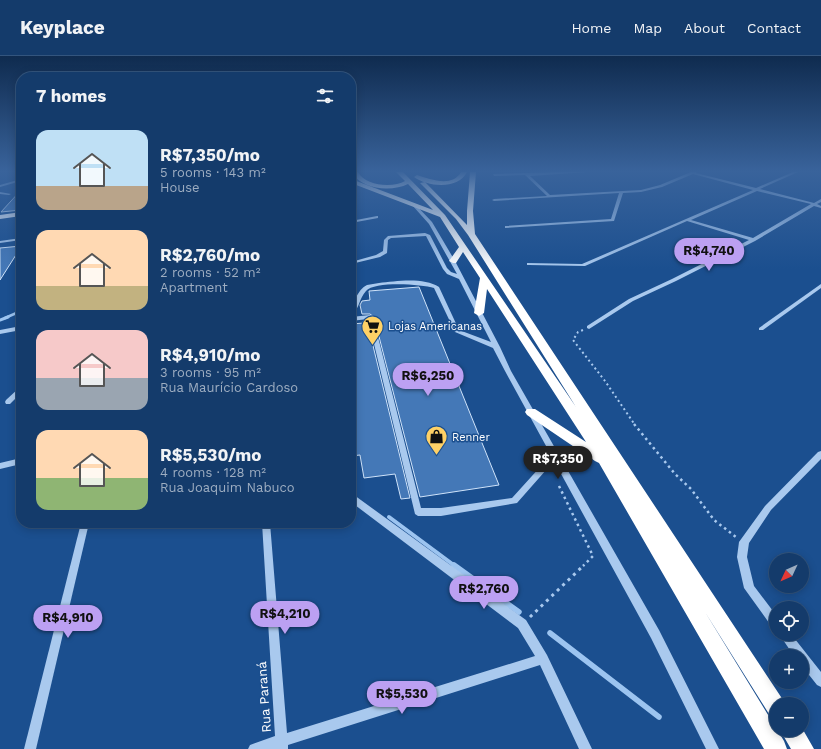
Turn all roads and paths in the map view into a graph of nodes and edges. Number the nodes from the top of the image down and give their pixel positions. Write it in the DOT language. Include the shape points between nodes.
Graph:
graph roads {
  1 [pos="413,204"];
  2 [pos="433,204"];
  3 [pos="442,204"];
  4 [pos="471,204"];
  5 [pos="617,204"];
  6 [pos="722,204"];
  7 [pos="814,204"];
  8 [pos="821,207"];
  9 [pos="16,216"];
  10 [pos="443,216"];
  11 [pos="377,217"];
  12 [pos="0,218"];
  13 [pos="688,220"];
  14 [pos="356,221"];
  15 [pos="506,227"];
  16 [pos="470,234"];
  17 [pos="16,240"];
  18 [pos="752,240"];
  19 [pos="0,242"];
  20 [pos="464,247"];
  21 [pos="453,261"];
  22 [pos="356,262"];
  23 [pos="529,264"];
  24 [pos="462,278"];
  25 [pos="484,279"];
  26 [pos="821,286"];
  27 [pos="356,305"];
  28 [pos="479,313"];
  29 [pos="356,318"];
  30 [pos="589,327"];
  31 [pos="16,329"];
  32 [pos="761,329"];
  33 [pos="0,332"];
  34 [pos="497,347"];
  35 [pos="16,394"];
  36 [pos="8,402"];
  37 [pos="531,412"];
  38 [pos="821,454"];
  39 [pos="556,455"];
  40 [pos="16,462"];
  41 [pos="606,462"];
  42 [pos="0,466"];
  43 [pos="559,484"];
  44 [pos="356,501"];
  45 [pos="83,528"];
  46 [pos="266,528"];
  47 [pos="744,542"];
  48 [pos="769,614"];
  49 [pos="522,624"];
  50 [pos="790,641"];
  51 [pos="796,649"];
  52 [pos="542,659"];
  53 [pos="809,665"];
  54 [pos="821,681"];
  55 [pos="770,697"];
  56 [pos="795,737"];
  57 [pos="281,744"];
  58 [pos="30,749"];
  59 [pos="254,749"];
  60 [pos="586,749"];
  61 [pos="713,749"];
  62 [pos="776,749"];
  63 [pos="803,749"];
  1 -- 10 [label="highway"];
  1 -- 21 [label="street" via="431,223"];
  2 -- 10 [label="highway"];
  3 -- 16 [label="highway" via="458,218"];
  4 -- 16 [label="highway"];
  5 -- 15 [label="street" via="613,220"];
  6 -- 13 [label="street"];
  7 -- 8 [label="street"];
  7 -- 18 [label="street"];
  9 -- 12 [label="main road"];
  10 -- 20 [label="highway"];
  11 -- 14 [label="street"];
  13 -- 18 [label="street"];
  13 -- 23 [label="street" via="584,265"];
  16 -- 55 [label="highway"];
  17 -- 19 [label="street"];
  18 -- 30 [label="street" via="631,300"];
  20 -- 21 [label="highway"];
  20 -- 25 [label="highway"];
  21 -- 24 [label="street"];
  22 -- 24 [label="street" via="384,252 386,240 390,237 425,234 449,273"];
  24 -- 28 [label="street"];
  25 -- 28 [label="highway"];
  25 -- 41 [label="highway"];
  26 -- 32 [label="street"];
  27 -- 34 [label="street" via="365,288 398,284 436,287 457,331"];
  28 -- 34 [label="street"];
  29 -- 39 [label="street" via="370,316 418,512 441,512 514,501"];
  30 -- 47 [label="path" via="578,332 573,340 635,425 675,474 691,489 714,520"];
  31 -- 33 [label="street"];
  34 -- 37 [label="street"];
  35 -- 36 [label="street"];
  37 -- 39 [label="street"];
  37 -- 41 [label="highway"];
  38 -- 47 [label="street" via="768,508"];
  39 -- 61 [label="street" via="655,634"];
  40 -- 42 [label="street"];
  41 -- 62 [label="highway"];
  43 -- 49 [label="path" via="593,556"];
  44 -- 49 [label="street"];
  45 -- 58 [label="street"];
  46 -- 57 [label="street, Rua Paraná"];
  47 -- 48 [label="street" via="742,556 749,588"];
  49 -- 52 [label="street"];
  50 -- 51 [label="street"];
  52 -- 57 [label="street"];
  52 -- 60 [label="street"];
  53 -- 54 [label="street"];
  56 -- 63 [label="highway"];
  57 -- 59 [label="street"];
}
